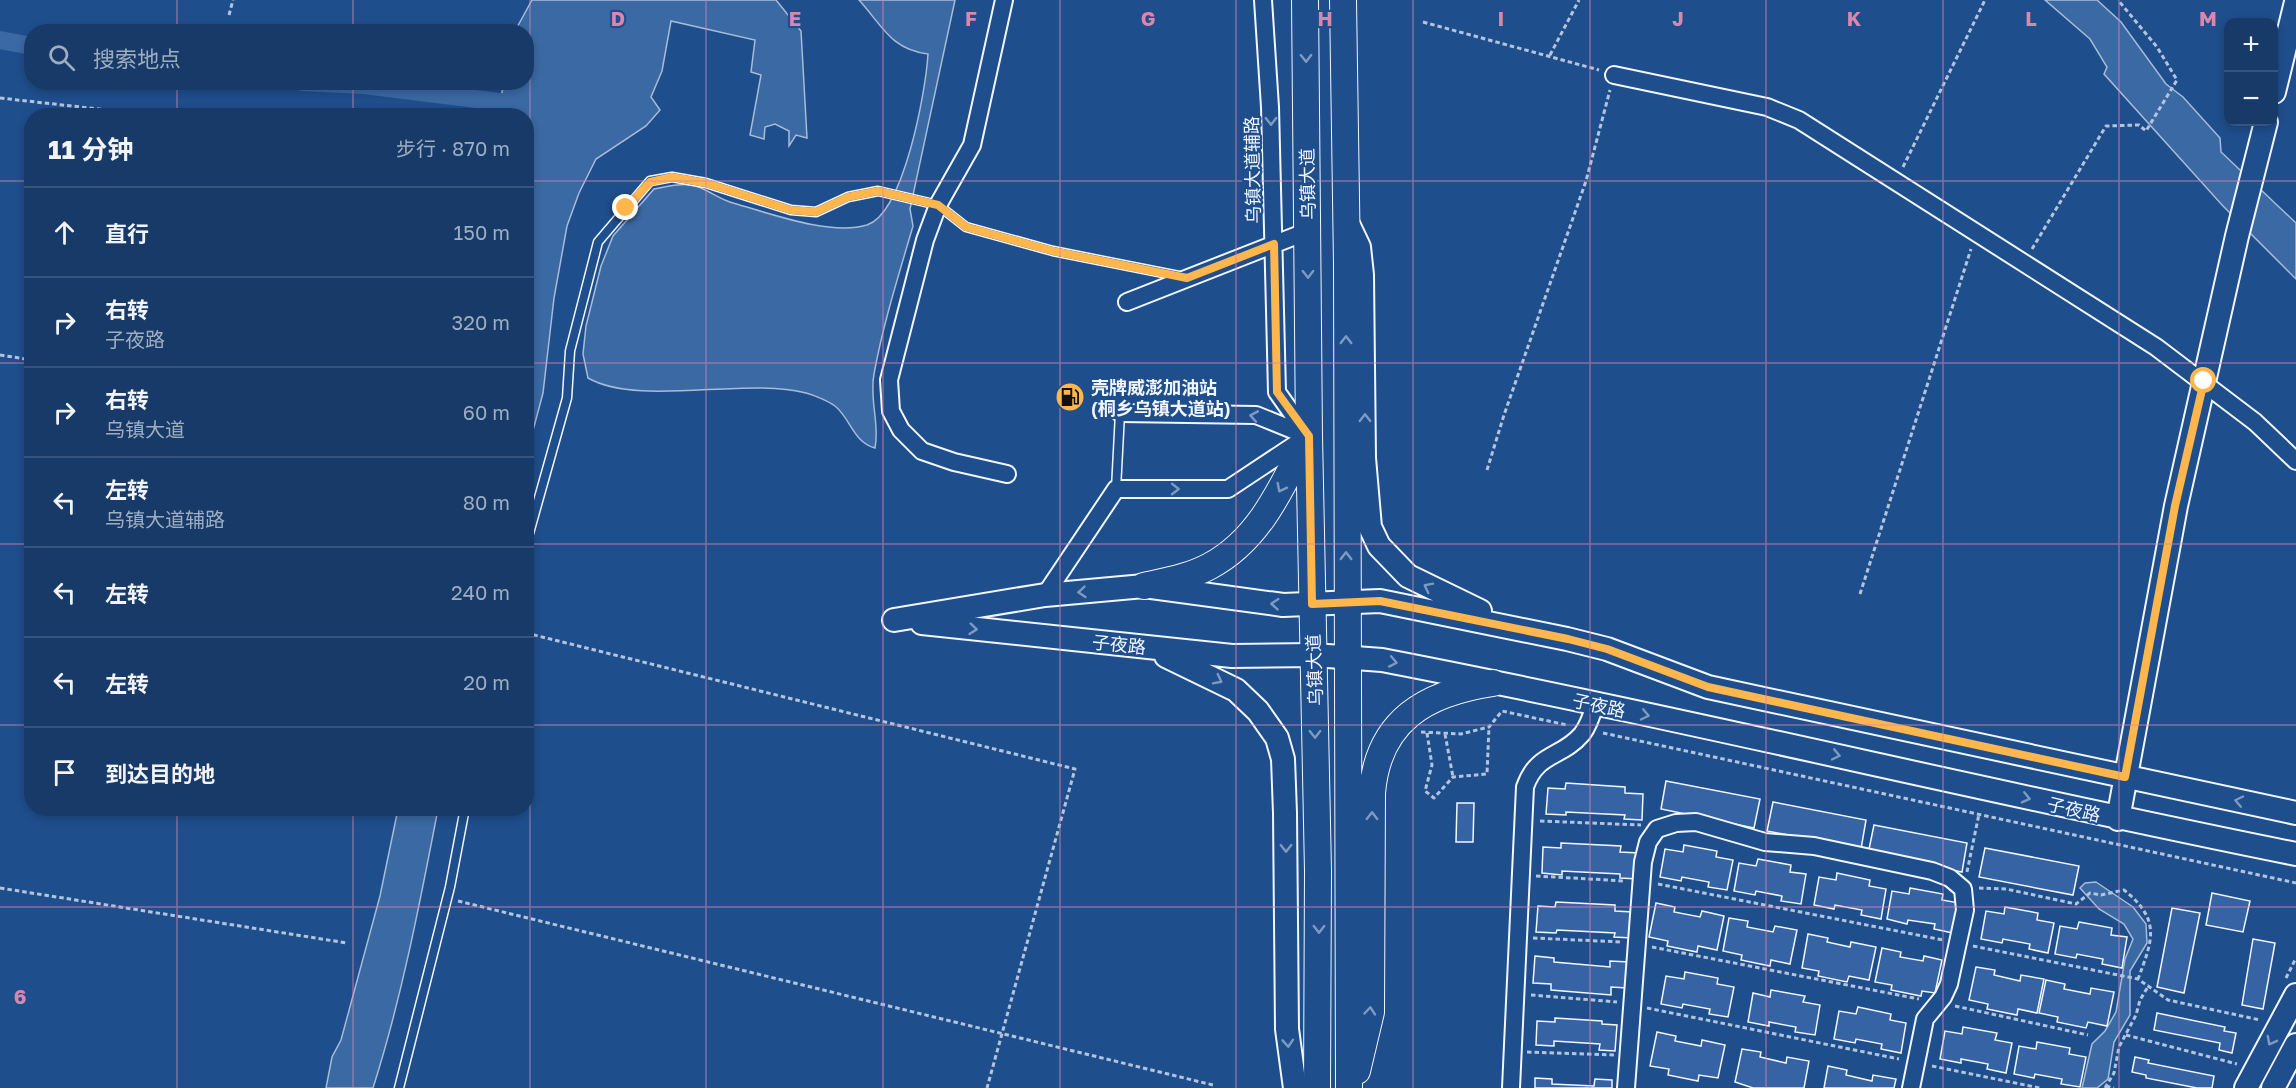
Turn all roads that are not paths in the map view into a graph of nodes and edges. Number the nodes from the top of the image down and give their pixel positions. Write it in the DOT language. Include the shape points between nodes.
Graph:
graph roads {
  1 [pos="1004,0"];
  2 [pos="1263,0"];
  3 [pos="1305,0"];
  4 [pos="1343,0"];
  5 [pos="2296,2"];
  6 [pos="1614,75"];
  7 [pos="2278,76"];
  8 [pos="2265,126"];
  9 [pos="1307,137"];
  10 [pos="1345,137"];
  11 [pos="938,205"];
  12 [pos="1346,220"];
  13 [pos="1308,231"];
  14 [pos="1274,244"];
  15 [pos="1187,278"];
  16 [pos="1127,302"];
  17 [pos="2204,381"];
  18 [pos="1120,413"];
  19 [pos="1309,436"];
  20 [pos="2296,461"];
  21 [pos="1007,474"];
  22 [pos="1116,489"];
  23 [pos="534,516"];
  24 [pos="1144,586"];
  25 [pos="1045,595"];
  26 [pos="1346,601"];
  27 [pos="1312,604"];
  28 [pos="1520,629"];
  29 [pos="1145,647"];
  30 [pos="1314,655"];
  31 [pos="1348,656"];
  32 [pos="1493,683"];
  33 [pos="1595,704"];
  34 [pos="2125,777"];
  35 [pos="2296,813"];
  36 [pos="463,816"];
  37 [pos="2118,819"];
  38 [pos="2296,854"];
  39 [pos="2296,995"];
  40 [pos="2296,1045"];
  41 [pos="399,1088"];
  42 [pos="1295,1088"];
  43 [pos="1317,1088"];
  44 [pos="1350,1088"];
  45 [pos="1511,1088"];
  46 [pos="1626,1088"];
  47 [pos="1911,1088"];
  48 [pos="2246,1088"];
  49 [pos="2273,1088"];
  1 -- 11 [label="street" via="972,145"];
  2 -- 14 [label="street, 乌镇大道辅路, one-way"];
  3 -- 9 [label="main road, 乌镇大道, one-way"];
  4 -- 10 [label="main road, 乌镇大道"];
  5 -- 7 [label="main road"];
  6 -- 17 [label="street" via="1767,107 1799,120"];
  8 -- 17 [label="main road"];
  9 -- 10 [label="main road"];
  9 -- 13 [label="main road, 乌镇大道"];
  10 -- 12 [label="main road, 乌镇大道"];
  11 -- 15 [label="lane" via="966,227 1053,251"];
  11 -- 21 [label="street" via="925,240 889,380 891,411 901,430 922,451"];
  11 -- 23 [label="lane" via="878,191 848,197 816,212 791,210 672,177 650,182 598,242 570,351 567,398"];
  26 -- 12 [label="main road, 乌镇大道, one-way"];
  28 -- 12 [label="main road, one-way" via="1426,587 1408,576 1378,546 1370,527 1365,458 1362,275 1359,247"];
  13 -- 14 [label="street"];
  13 -- 19 [label="main road, 乌镇大道, one-way"];
  14 -- 15 [label="street"];
  14 -- 19 [label="street, 乌镇大道辅路" via="1277,392"];
  15 -- 16 [label="street"];
  17 -- 20 [label="street"];
  17 -- 34 [label="main road" via="2175,506"];
  19 -- 18 [label="street, one-way" via="1256,415"];
  18 -- 22 [label="lane"];
  22 -- 19 [label="street, one-way" via="1228,489"];
  19 -- 24 [label="main road, one-way" via="1270,509 1256,529 1232,551 1210,566"];
  19 -- 27 [label="main road, 乌镇大道"];
  22 -- 25 [label="street"];
  24 -- 25 [label="main road, one-way"];
  27 -- 24 [label="main road, one-way" via="1257,602"];
  25 -- 29 [label="main road, 子夜路, one-way" via="894,620"];
  26 -- 27 [label="main road"];
  26 -- 28 [label="main road" via="1380,601"];
  26 -- 31 [label="main road, 乌镇大道"];
  27 -- 30 [label="main road, 乌镇大道"];
  28 -- 34 [label="main road" via="1607,649 1708,687"];
  29 -- 30 [label="main road, 子夜路" via="1232,656"];
  29 -- 42 [label="main road, one-way" via="1236,690 1258,711 1277,738 1285,813 1288,1050"];
  30 -- 31 [label="main road, 子夜路"];
  30 -- 43 [label="main road, 乌镇大道, one-way" via="1319,936"];
  31 -- 32 [label="main road, 子夜路, one-way"];
  31 -- 44 [label="main road, 乌镇大道"];
  32 -- 33 [label="main road, 子夜路"];
  44 -- 32 [label="main road, one-way" via="1371,1012 1373,776 1385,743 1412,711 1448,692"];
  33 -- 37 [label="main road, 子夜路, one-way"];
  33 -- 45 [label="street" via="1585,729 1531,772 1525,787"];
  35 -- 34 [label="main road, one-way"];
  34 -- 37 [label="main road"];
  36 -- 41 [label="lane" via="448,898"];
  37 -- 38 [label="main road, 子夜路"];
  39 -- 48 [label="main road, one-way"];
  40 -- 49 [label="main road"];
  46 -- 47 [label="street" via="1648,842 1657,830 1676,823 1696,822 1765,842 1814,846 1932,872 1950,878 1963,890 1965,910 1949,984 1925,1019"];
}
